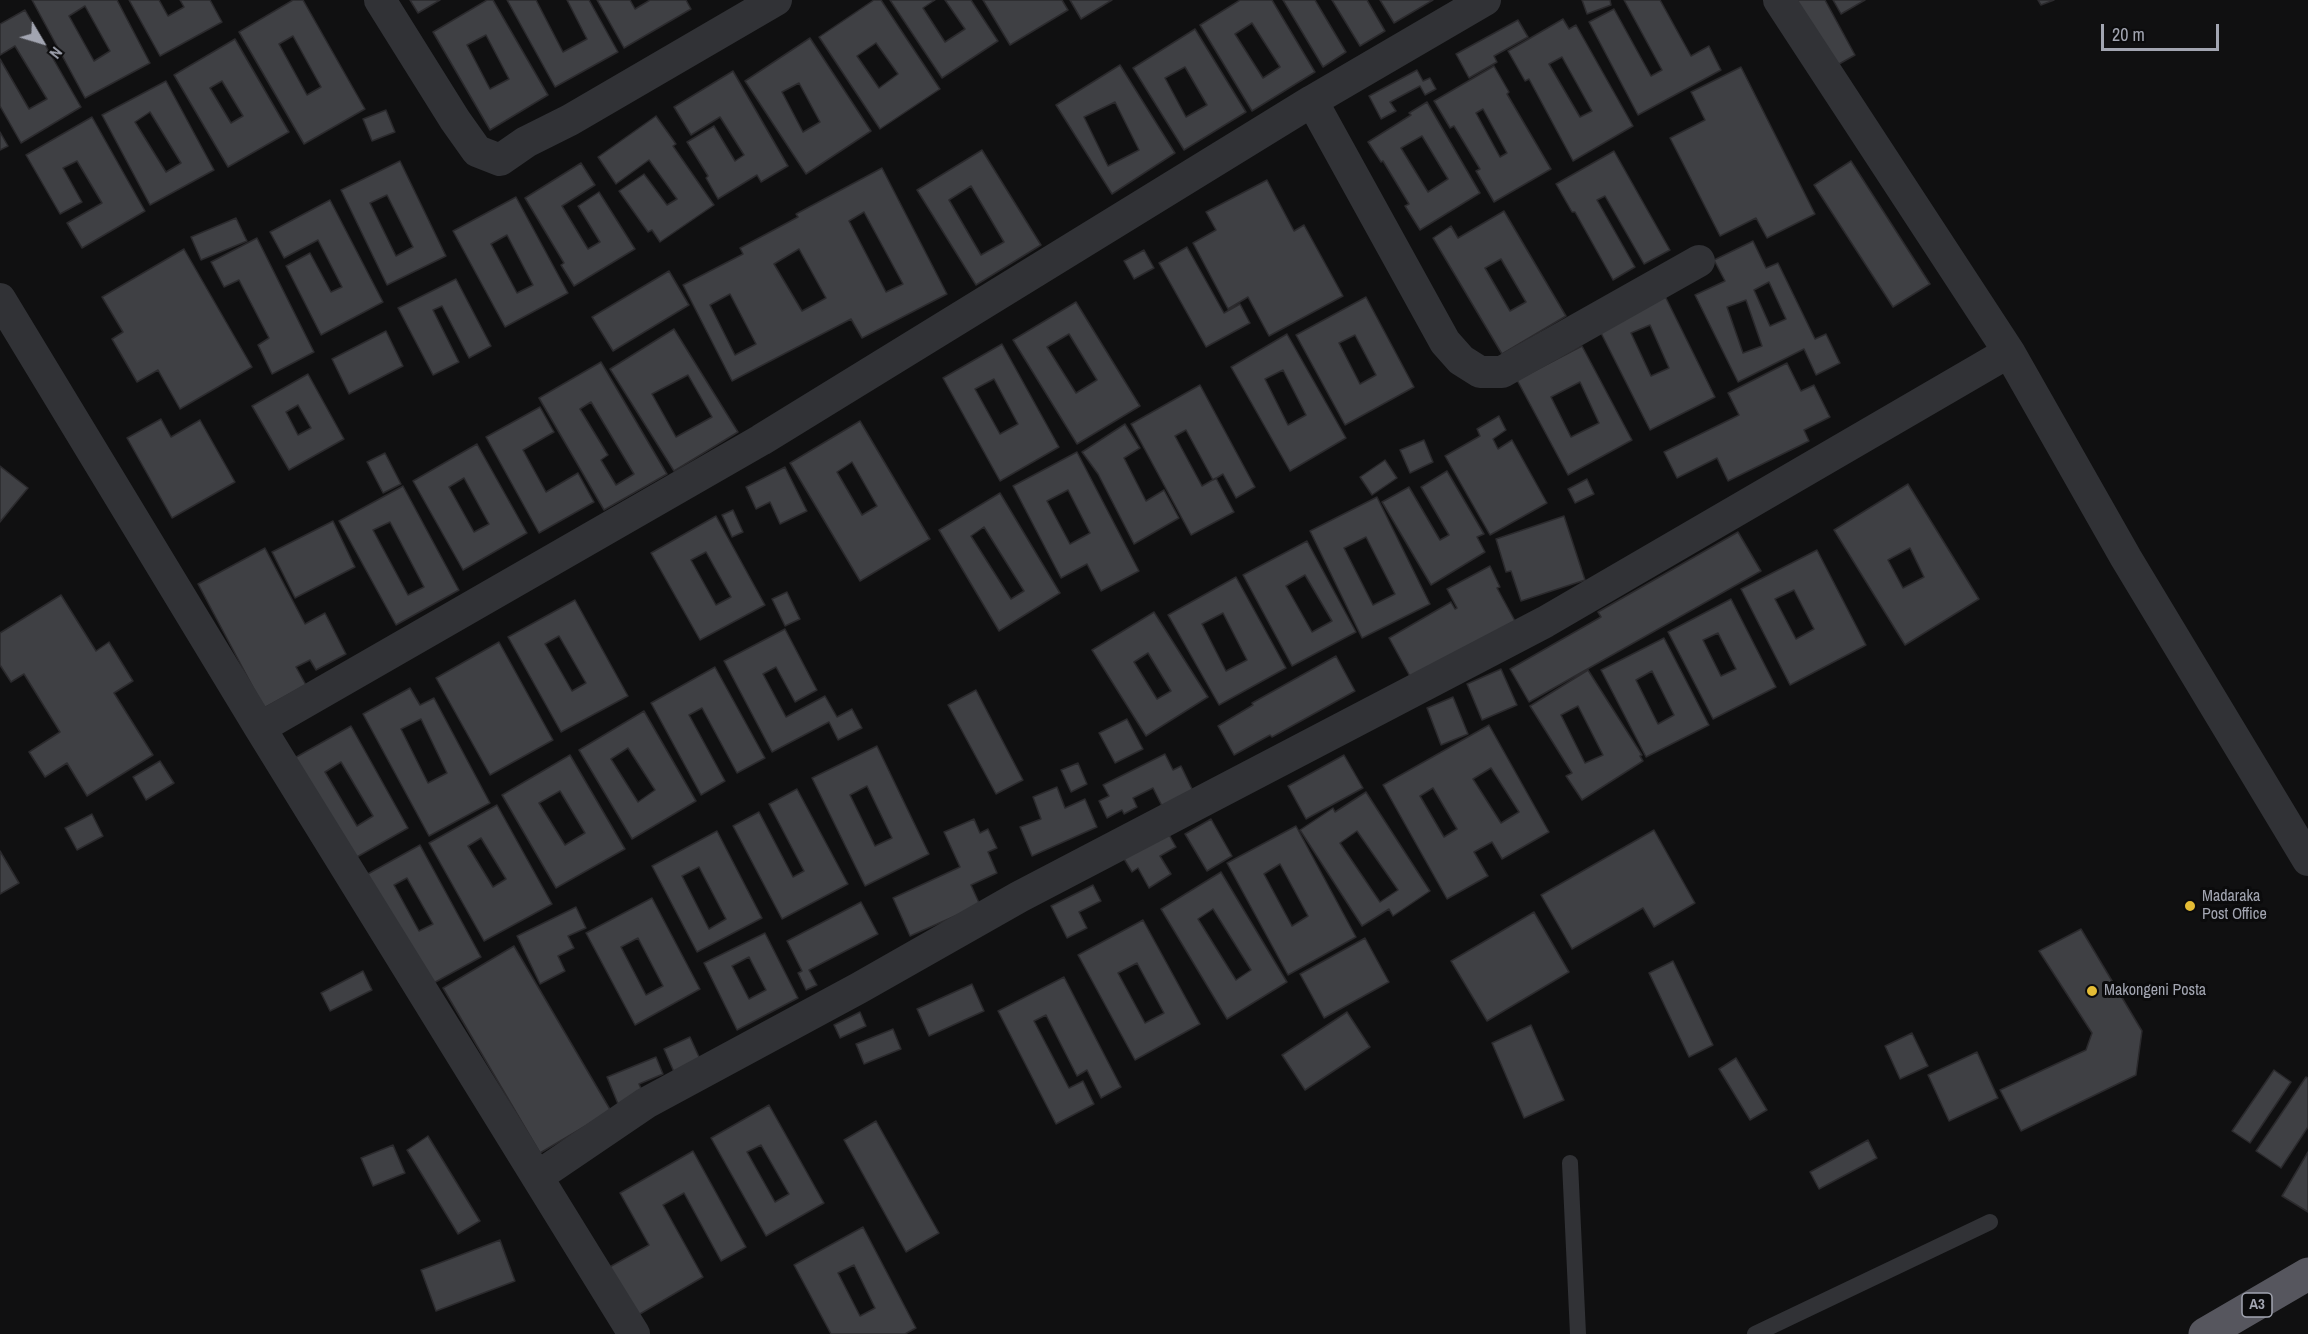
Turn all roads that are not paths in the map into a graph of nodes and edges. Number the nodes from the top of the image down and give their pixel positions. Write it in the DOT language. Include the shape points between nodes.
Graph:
graph roads {
  1 [pos="380,0"];
  2 [pos="776,0"];
  3 [pos="1485,0"];
  4 [pos="1779,0"];
  5 [pos="1312,101"];
  6 [pos="1699,261"];
  7 [pos="0,299"];
  8 [pos="2009,352"];
  9 [pos="260,728"];
  10 [pos="2305,848"];
  11 [pos="1570,1163"];
  12 [pos="537,1177"];
  13 [pos="1990,1222"];
  14 [pos="2308,1274"];
  15 [pos="634,1334"];
  16 [pos="1578,1334"];
  17 [pos="1755,1334"];
  18 [pos="2205,1334"];
  1 -- 2 [label="street" via="477,151 500,160"];
  3 -- 5 [label="street"];
  4 -- 8 [label="street"];
  5 -- 6 [label="street" via="1445,342 1461,360 1480,372 1502,372"];
  5 -- 9 [label="street" via="760,440"];
  7 -- 9 [label="street"];
  8 -- 10 [label="street" via="2126,558"];
  8 -- 12 [label="street" via="1545,622 1019,897 646,1103"];
  9 -- 12 [label="street"];
  11 -- 16 [label="lane"];
  12 -- 15 [label="street"];
  13 -- 17 [label="lane"];
  14 -- 18 [label="highway, A3"];
}
